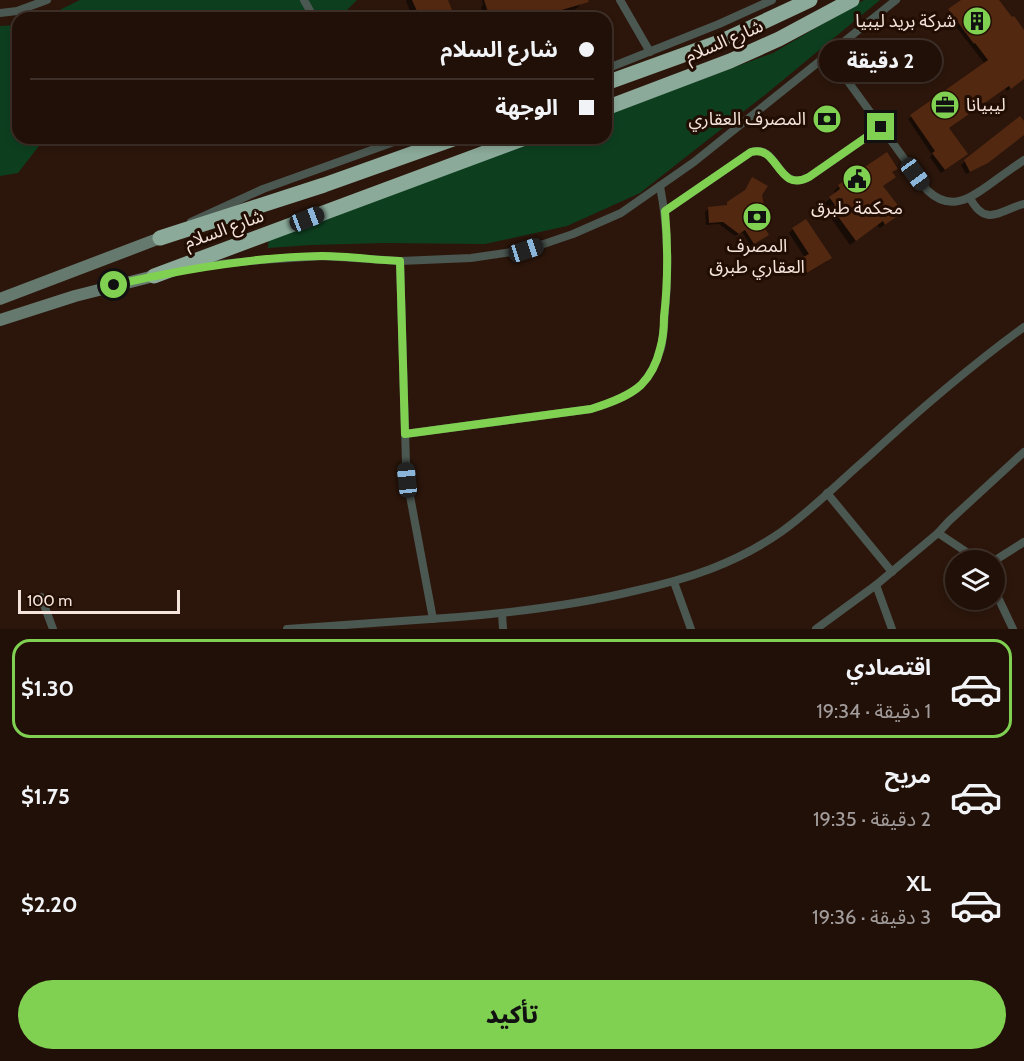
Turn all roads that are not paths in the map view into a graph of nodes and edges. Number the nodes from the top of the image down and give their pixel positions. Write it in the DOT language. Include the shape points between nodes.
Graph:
graph roads {
  1 [pos="16,0"];
  2 [pos="47,0"];
  3 [pos="620,0"];
  4 [pos="772,0"];
  5 [pos="810,0"];
  6 [pos="852,0"];
  7 [pos="896,0"];
  8 [pos="17,11"];
  9 [pos="0,13"];
  10 [pos="650,52"];
  11 [pos="828,54"];
  12 [pos="612,67"];
  13 [pos="612,81"];
  14 [pos="612,106"];
  15 [pos="881,127"];
  16 [pos="388,144"];
  17 [pos="439,144"];
  18 [pos="509,144"];
  19 [pos="1024,160"];
  20 [pos="660,186"];
  21 [pos="970,198"];
  22 [pos="1024,204"];
  23 [pos="665,211"];
  24 [pos="160,238"];
  25 [pos="400,261"];
  26 [pos="154,276"];
  27 [pos="0,299"];
  28 [pos="0,320"];
  29 [pos="1024,327"];
  30 [pos="405,434"];
  31 [pos="1024,452"];
  32 [pos="826,493"];
  33 [pos="938,533"];
  34 [pos="1024,542"];
  35 [pos="964,550"];
  36 [pos="1005,554"];
  37 [pos="892,572"];
  38 [pos="674,582"];
  39 [pos="876,585"];
  40 [pos="41,597"];
  41 [pos="1004,610"];
  42 [pos="502,613"];
  43 [pos="433,619"];
  44 [pos="53,629"];
  45 [pos="287,629"];
  46 [pos="503,629"];
  47 [pos="691,629"];
  48 [pos="816,629"];
  49 [pos="892,629"];
  50 [pos="1013,629"];
  1 -- 8 [label="street"];
  2 -- 8 [label="street"];
  3 -- 10 [label="street"];
  4 -- 10 [label="street"];
  5 -- 13 [label="highway, شارع السلام" via="722,41"];
  6 -- 14 [label="highway, شارع السلام" via="730,61"];
  7 -- 11 [label="street"];
  8 -- 9 [label="street"];
  10 -- 12 [label="street"];
  11 -- 15 [label="street"];
  11 -- 20 [label="street"];
  15 -- 21 [label="street" via="932,195 954,202"];
  15 -- 23 [label="street" via="801,180 786,177 767,153 751,152"];
  16 -- 24 [label="street" via="263,189"];
  17 -- 24 [label="highway, شارع السلام"];
  18 -- 26 [label="highway, شارع السلام"];
  19 -- 21 [label="street"];
  20 -- 23 [label="street"];
  20 -- 25 [label="street" via="621,213 526,250 471,258"];
  21 -- 22 [label="street" via="979,210 993,215"];
  23 -- 30 [label="street" via="663,336 658,358 640,386 591,409"];
  24 -- 27 [label="main road, شارع السلام"];
  25 -- 26 [label="street" via="323,256 210,265"];
  25 -- 30 [label="street"];
  26 -- 28 [label="main road, شارع السلام" via="101,288"];
  29 -- 32 [label="street"];
  30 -- 43 [label="street" via="410,496"];
  31 -- 33 [label="street"];
  32 -- 37 [label="street"];
  32 -- 38 [label="street" via="789,526 756,548"];
  33 -- 35 [label="street"];
  33 -- 37 [label="street"];
  34 -- 36 [label="street"];
  37 -- 39 [label="street"];
  38 -- 42 [label="street" via="550,608"];
  38 -- 47 [label="street"];
  39 -- 48 [label="street"];
  39 -- 49 [label="street"];
  40 -- 44 [label="street"];
  41 -- 50 [label="street"];
  42 -- 43 [label="street"];
  42 -- 46 [label="street"];
  43 -- 45 [label="street"];
}
